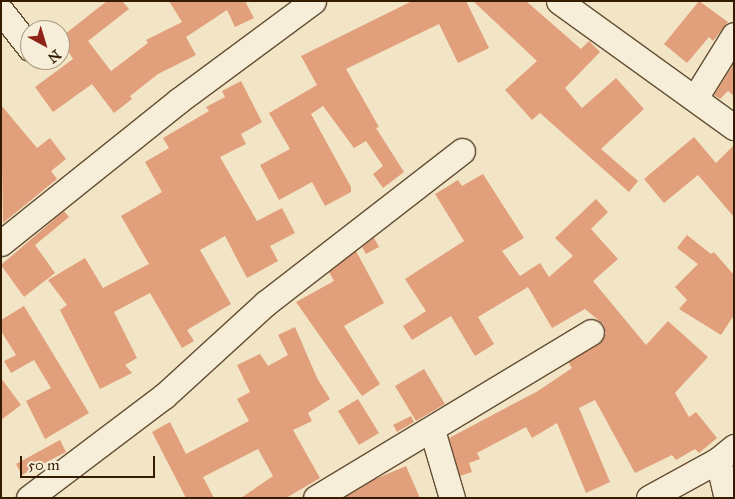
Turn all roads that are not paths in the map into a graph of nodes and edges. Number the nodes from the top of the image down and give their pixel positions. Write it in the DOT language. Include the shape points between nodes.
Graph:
graph roads {
  1 [pos="313,1"];
  2 [pos="559,1"];
  3 [pos="1,11"];
  4 [pos="20,35"];
  5 [pos="734,35"];
  6 [pos="696,98"];
  7 [pos="734,127"];
  8 [pos="462,151"];
  9 [pos="1,242"];
  10 [pos="590,332"];
  11 [pos="432,430"];
  12 [pos="726,454"];
  13 [pos="29,498"];
  14 [pos="316,498"];
  15 [pos="452,498"];
  16 [pos="649,498"];
  17 [pos="727,498"];
  1 -- 9 [label="street" via="178,102"];
  2 -- 6 [label="street"];
  3 -- 4 [label="street"];
  5 -- 6 [label="street"];
  6 -- 7 [label="street"];
  8 -- 13 [label="street" via="266,303 164,396"];
  10 -- 11 [label="street"];
  11 -- 14 [label="street"];
  11 -- 15 [label="street"];
  12 -- 16 [label="street"];
  12 -- 17 [label="street"];
}
